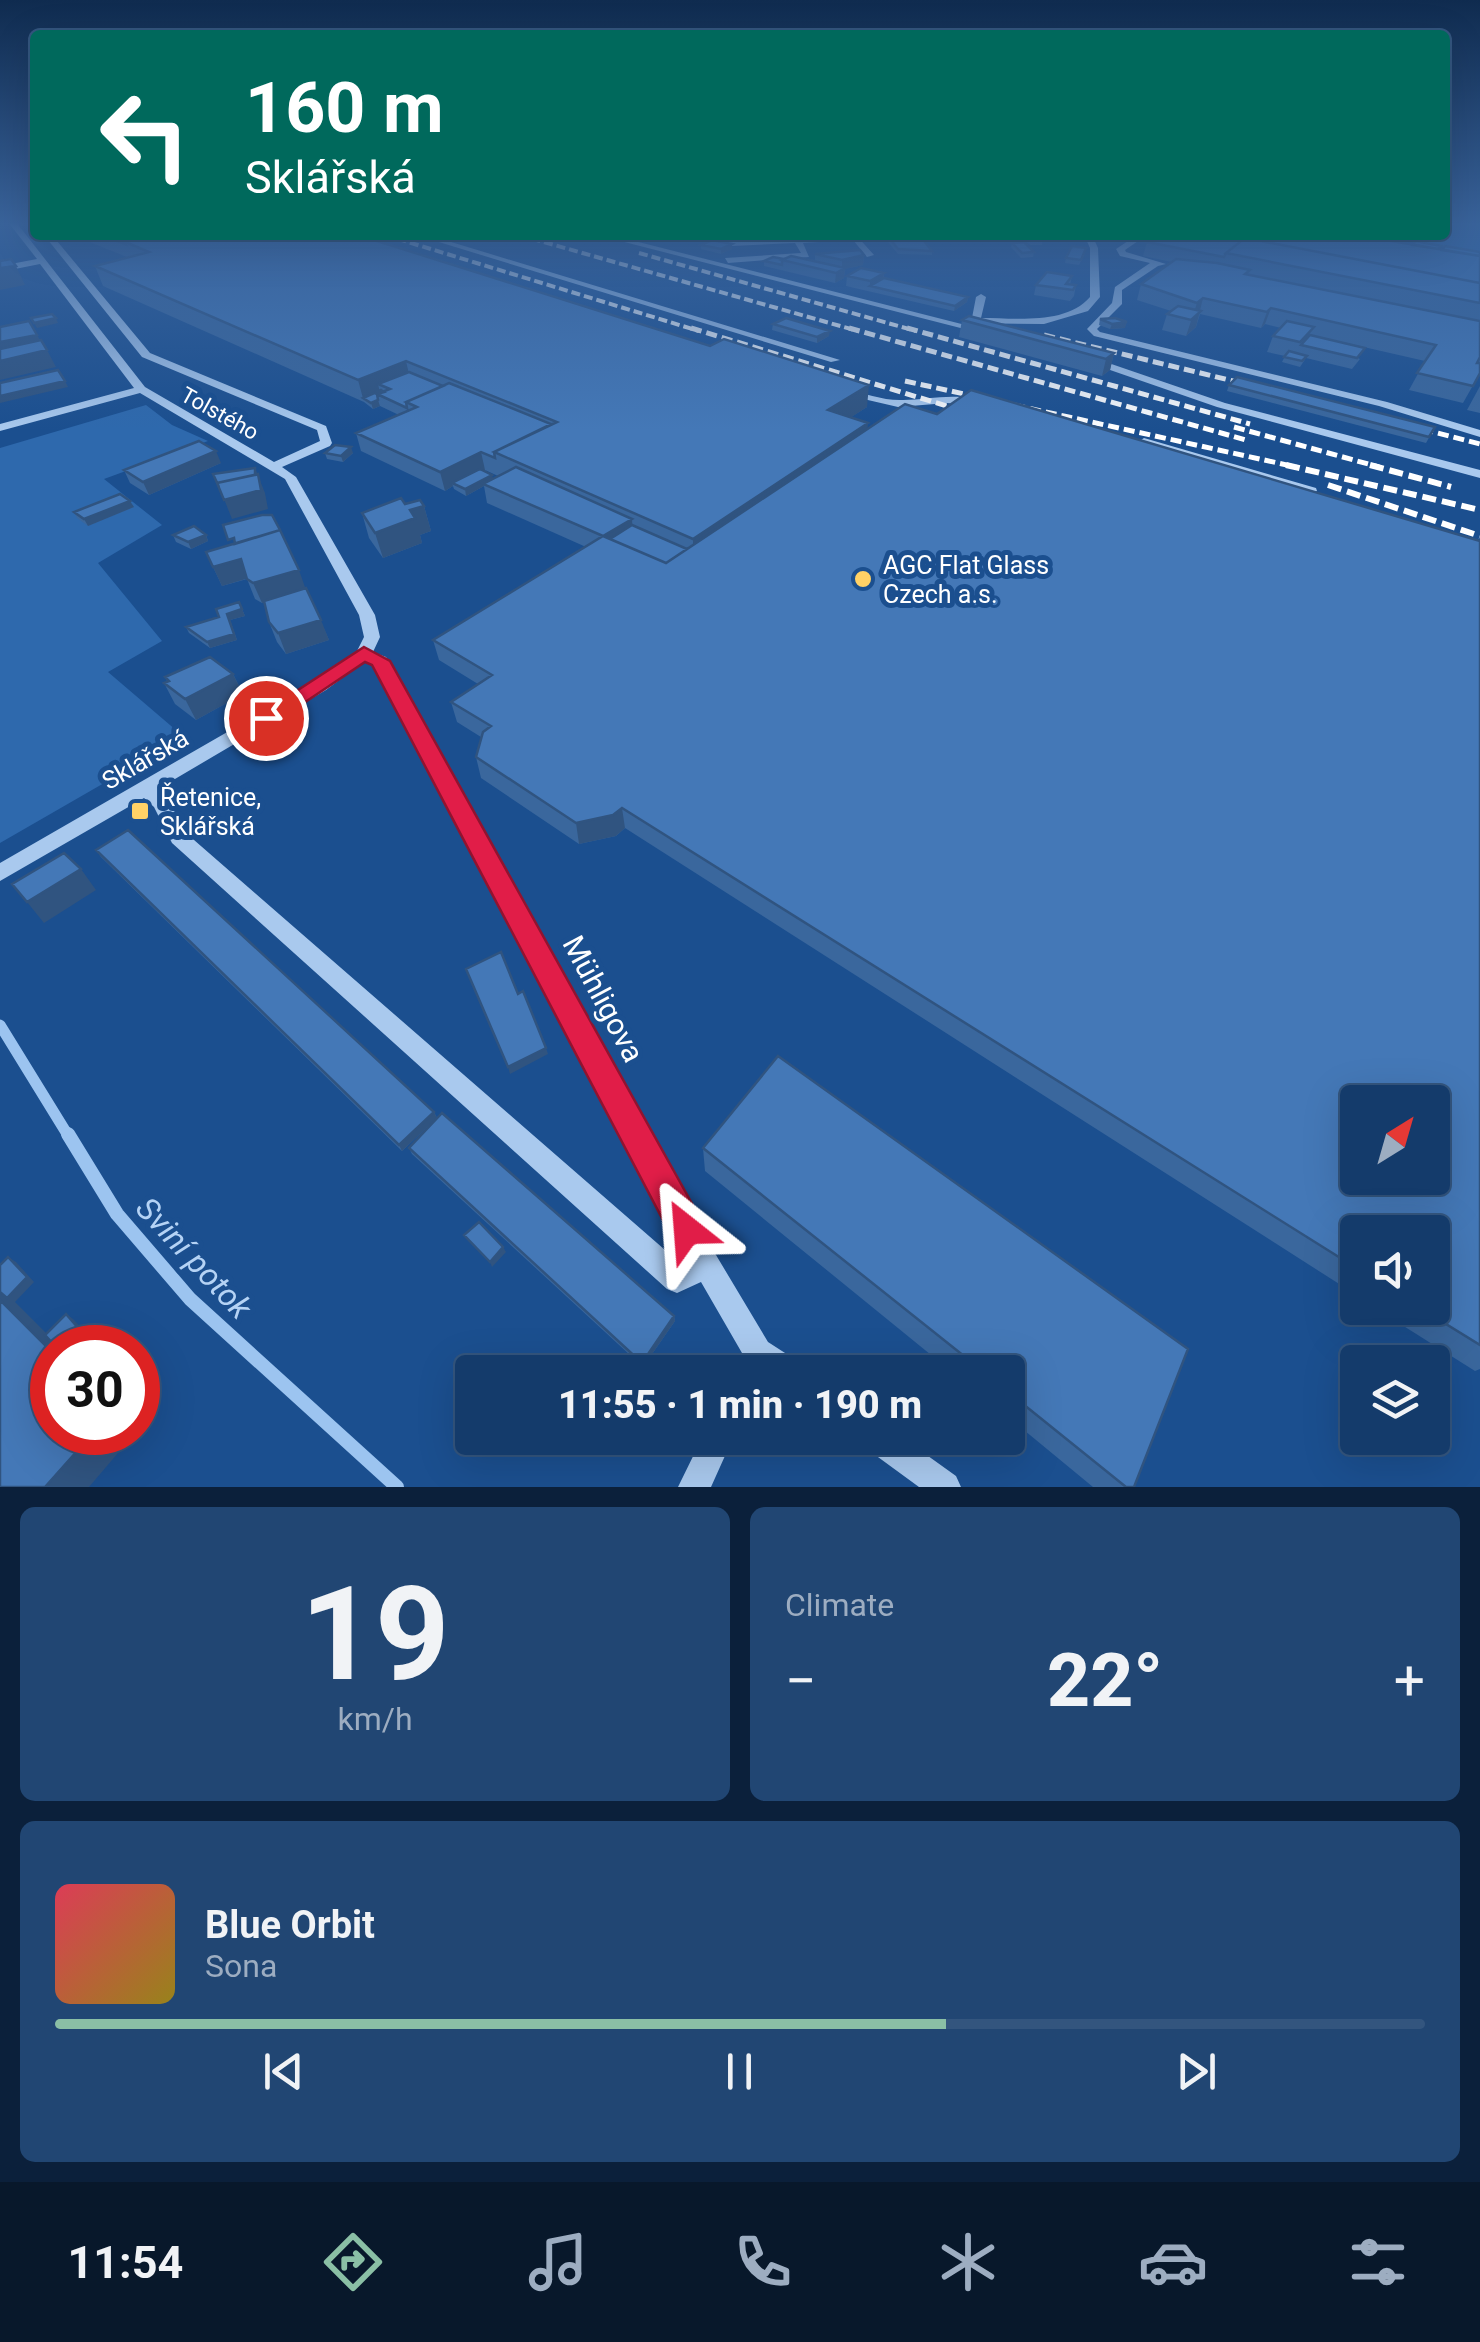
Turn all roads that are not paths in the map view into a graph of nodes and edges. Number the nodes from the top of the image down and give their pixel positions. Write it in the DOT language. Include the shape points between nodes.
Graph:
graph roads {
  1 [pos="66,291"];
  2 [pos="94,291"];
  3 [pos="608,291"];
  4 [pos="833,291"];
  5 [pos="1095,291"];
  6 [pos="1118,291"];
  7 [pos="981,297"];
  8 [pos="945,319"];
  9 [pos="976,321"];
  10 [pos="1008,338"];
  11 [pos="1076,356"];
  12 [pos="836,360"];
  13 [pos="830,388"];
  14 [pos="141,389"];
  15 [pos="986,405"];
  16 [pos="0,428"];
  17 [pos="1480,434"];
  18 [pos="1134,440"];
  19 [pos="275,466"];
  20 [pos="1480,474"];
  21 [pos="1334,498"];
  22 [pos="364,654"];
  23 [pos="145,788"];
  24 [pos="0,873"];
  25 [pos="706,1265"];
  26 [pos="750,1355"];
  27 [pos="710,1455"];
  28 [pos="902,1455"];
  29 [pos="694,1487"];
  30 [pos="946,1487"];
  1 -- 14 [label="street, Tolstého"];
  2 -- 19 [label="street" via="146,356 322,428 326,443"];
  3 -- 12 [label="street"];
  4 -- 8 [label="street"];
  5 -- 9 [label="street" via="1085,309 1044,321"];
  6 -- 17 [label="street" via="1117,304 1094,322 1098,334"];
  7 -- 9 [label="street"];
  8 -- 9 [label="street"];
  8 -- 10 [label="street"];
  11 -- 20 [label="street" via="1221,404"];
  13 -- 15 [label="street" via="888,404"];
  14 -- 16 [label="street"];
  14 -- 19 [label="street, Tolstého"];
  18 -- 21 [label="street"];
  19 -- 22 [label="street, Tolstého" via="301,492 367,615 372,637"];
  22 -- 23 [label="street, Sklářská"];
  22 -- 25 [label="street, Mühligova" via="390,676"];
  23 -- 24 [label="street, Sklářská"];
  23 -- 25 [label="street" via="179,838 677,1279"];
  25 -- 26 [label="street, Mühligova"];
  27 -- 29 [label="street"];
  28 -- 30 [label="street"];
}
